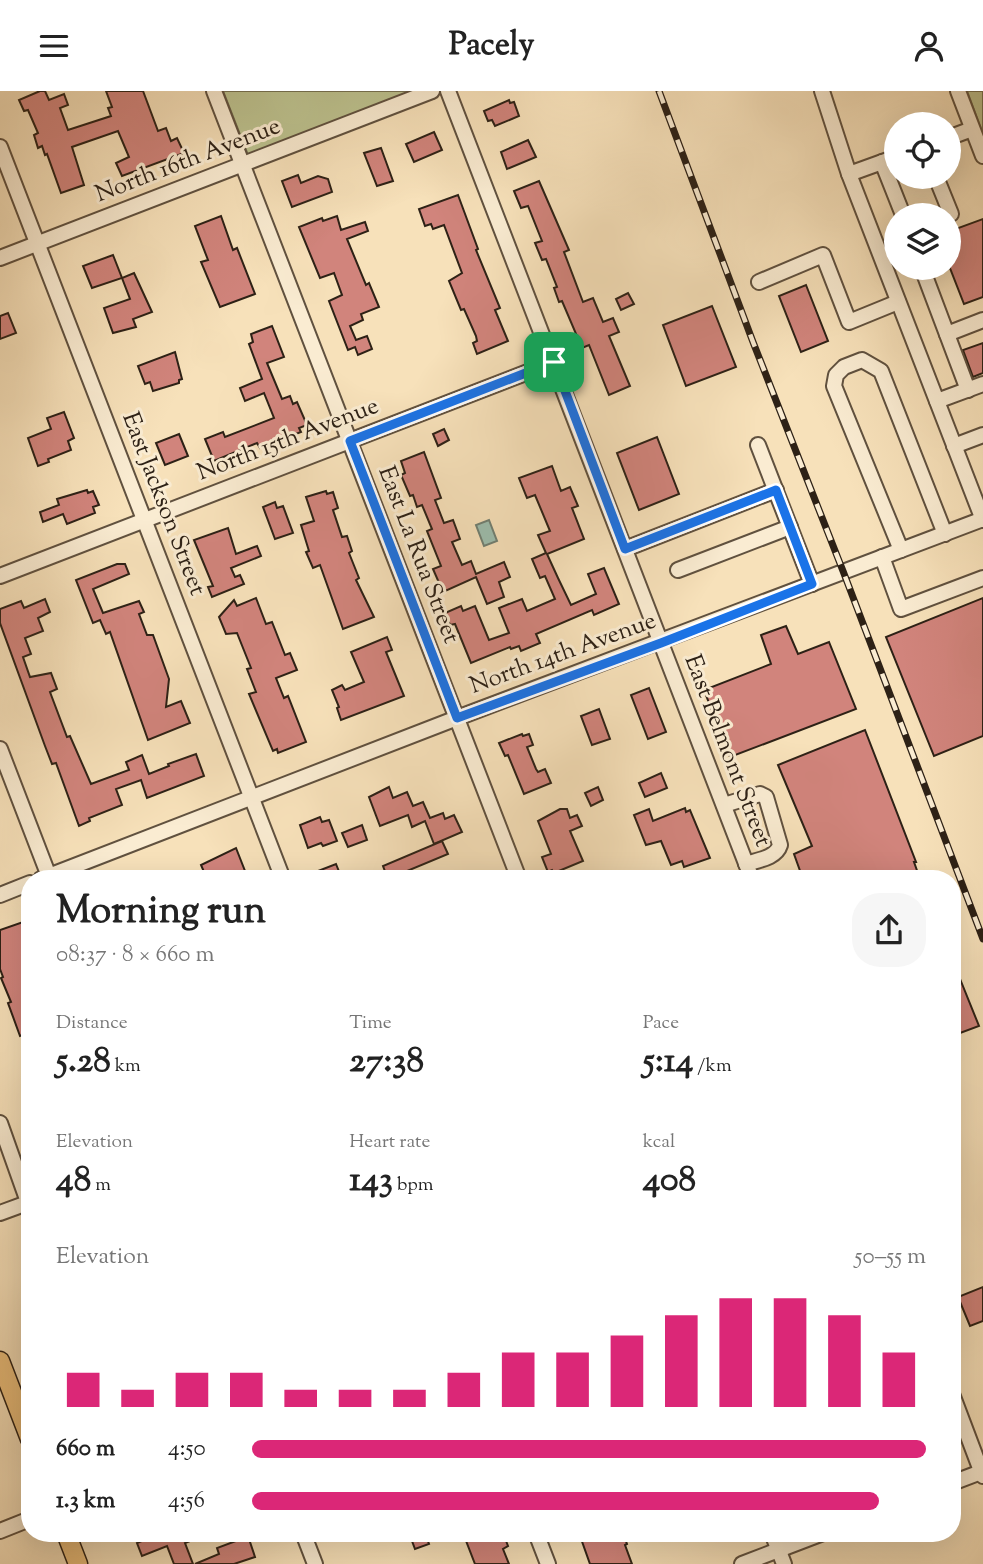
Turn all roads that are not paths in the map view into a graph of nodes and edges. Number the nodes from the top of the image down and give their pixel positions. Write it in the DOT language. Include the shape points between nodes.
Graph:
graph roads {
  1 [pos="214,91"];
  2 [pos="432,91"];
  3 [pos="448,91"];
  4 [pos="822,91"];
  5 [pos="958,91"];
  6 [pos="972,129"];
  7 [pos="961,133"];
  8 [pos="0,147"];
  9 [pos="983,156"];
  10 [pos="884,161"];
  11 [pos="243,164"];
  12 [pos="849,174"];
  13 [pos="37,244"];
  14 [pos="0,258"];
  15 [pos="927,280"];
  16 [pos="759,282"];
  17 [pos="898,302"];
  18 [pos="983,320"];
  19 [pos="947,334"];
  20 [pos="554,362"];
  21 [pos="983,384"];
  22 [pos="968,390"];
  23 [pos="937,401"];
  24 [pos="983,435"];
  25 [pos="350,441"];
  26 [pos="758,445"];
  27 [pos="954,446"];
  28 [pos="776,490"];
  29 [pos="144,520"];
  30 [pos="983,520"];
  31 [pos="790,527"];
  32 [pos="944,534"];
  33 [pos="625,549"];
  34 [pos="901,550"];
  35 [pos="881,557"];
  36 [pos="678,570"];
  37 [pos="0,576"];
  38 [pos="983,577"];
  39 [pos="812,584"];
  40 [pos="661,643"];
  41 [pos="457,718"];
  42 [pos="0,749"];
  43 [pos="252,797"];
  44 [pos="724,805"];
  45 [pos="746,864"];
  46 [pos="43,870"];
  47 [pos="64,870"];
  48 [pos="280,870"];
  49 [pos="516,870"];
  50 [pos="748,870"];
  51 [pos="21,887"];
  52 [pos="0,895"];
  53 [pos="0,1123"];
  54 [pos="21,1180"];
  55 [pos="21,1205"];
  56 [pos="0,1213"];
  57 [pos="0,1361"];
  58 [pos="21,1416"];
  59 [pos="961,1418"];
  60 [pos="982,1475"];
  61 [pos="961,1481"];
  62 [pos="21,1523"];
  63 [pos="0,1531"];
  64 [pos="69,1542"];
  65 [pos="306,1542"];
  66 [pos="539,1542"];
  67 [pos="808,1542"];
  68 [pos="782,1557"];
  69 [pos="78,1564"];
  70 [pos="315,1564"];
  71 [pos="548,1564"];
  72 [pos="742,1564"];
  1 -- 11 [label="street, East La Rua Street"];
  2 -- 11 [label="street, North 16th Avenue"];
  3 -- 20 [label="street, East Belmont Street"];
  4 -- 12 [label="street"];
  5 -- 6 [label="street"];
  6 -- 7 [label="street"];
  6 -- 9 [label="street"];
  8 -- 13 [label="street, East Jackson Street"];
  10 -- 12 [label="street"];
  11 -- 13 [label="street, North 16th Avenue"];
  11 -- 25 [label="street, East La Rua Street"];
  12 -- 17 [label="street"];
  13 -- 14 [label="street, North 16th Avenue"];
  13 -- 29 [label="street, East Jackson Street"];
  15 -- 19 [label="street"];
  16 -- 17 [label="street" via="823,255 849,321"];
  17 -- 23 [label="street"];
  18 -- 19 [label="street"];
  19 -- 22 [label="street"];
  20 -- 25 [label="street, North 15th Avenue"];
  20 -- 33 [label="street, East Belmont Street"];
  21 -- 22 [label="street"];
  22 -- 23 [label="street"];
  23 -- 27 [label="street"];
  24 -- 27 [label="street"];
  25 -- 29 [label="street, North 15th Avenue"];
  25 -- 41 [label="street, East La Rua Street"];
  26 -- 28 [label="street"];
  27 -- 30 [label="street"];
  28 -- 31 [label="street"];
  28 -- 33 [label="street"];
  29 -- 37 [label="street, North 15th Avenue"];
  29 -- 43 [label="street, East Jackson Street"];
  30 -- 32 [label="street, North 14th Avenue"];
  31 -- 36 [label="street"];
  31 -- 39 [label="street"];
  32 -- 34 [label="street, North 14th Avenue"];
  32 -- 34 [label="street" via="881,371 862,360 854,362 836,375 834,386"];
  33 -- 40 [label="street, East Belmont Street"];
  34 -- 35 [label="street, North 14th Avenue"];
  35 -- 38 [label="street" via="901,609"];
  35 -- 39 [label="street, North 14th Avenue"];
  39 -- 40 [label="street, North 14th Avenue"];
  40 -- 41 [label="street, North 14th Avenue"];
  40 -- 44 [label="street, East Belmont Street"];
  41 -- 43 [label="street, North 14th Avenue"];
  41 -- 49 [label="street, East La Rua Street"];
  42 -- 46 [label="street"];
  43 -- 47 [label="street, North 14th Avenue"];
  43 -- 48 [label="street, East Jackson Street"];
  44 -- 45 [label="street, East Belmont Street"];
  44 -- 45 [label="street" via="760,794 766,797 780,845 769,857"];
  45 -- 50 [label="street, East Belmont Street"];
  51 -- 52 [label="street"];
  53 -- 54 [label="street"];
  55 -- 56 [label="street"];
  57 -- 58 [label="main road"];
  59 -- 60 [label="street"];
  60 -- 61 [label="street"];
  62 -- 63 [label="street"];
  64 -- 69 [label="main road"];
  65 -- 70 [label="street"];
  66 -- 71 [label="street"];
  67 -- 68 [label="street"];
  68 -- 72 [label="street"];
}
